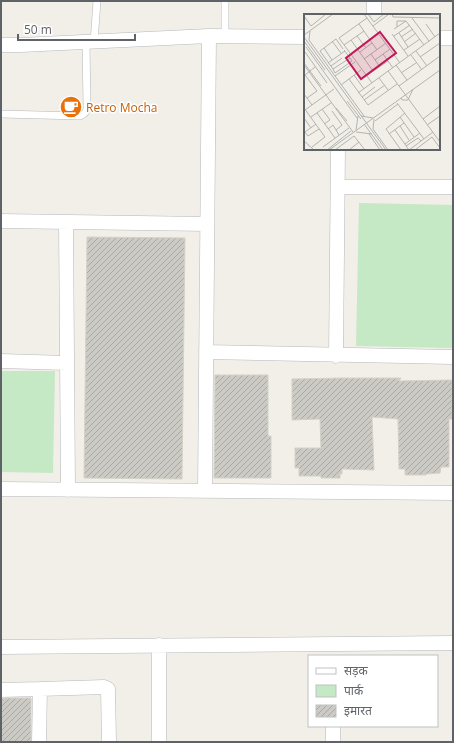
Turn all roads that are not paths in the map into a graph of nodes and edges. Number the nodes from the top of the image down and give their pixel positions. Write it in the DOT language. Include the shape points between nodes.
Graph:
graph roads {
  1 [pos="97,1"];
  2 [pos="225,1"];
  3 [pos="374,1"];
  4 [pos="374,14"];
  5 [pos="209,36"];
  6 [pos="224,36"];
  7 [pos="304,37"];
  8 [pos="440,38"];
  9 [pos="453,38"];
  10 [pos="90,42"];
  11 [pos="1,45"];
  12 [pos="1,114"];
  13 [pos="338,150"];
  14 [pos="338,187"];
  15 [pos="453,187"];
  16 [pos="1,221"];
  17 [pos="66,222"];
  18 [pos="207,224"];
  19 [pos="206,352"];
  20 [pos="336,356"];
  21 [pos="453,357"];
  22 [pos="1,362"];
  23 [pos="67,363"];
  24 [pos="1,489"];
  25 [pos="68,490"];
  26 [pos="205,491"];
  27 [pos="453,493"];
  28 [pos="453,643"];
  29 [pos="159,645"];
  30 [pos="1,646"];
  31 [pos="334,650"];
  32 [pos="40,689"];
  33 [pos="1,690"];
  34 [pos="333,727"];
  35 [pos="39,742"];
  36 [pos="109,742"];
  37 [pos="159,742"];
  38 [pos="333,742"];
  1 -- 10 [label="lane"];
  2 -- 6 [label="lane"];
  3 -- 4 [label="street"];
  5 -- 6 [label="street"];
  5 -- 10 [label="street"];
  5 -- 18 [label="street"];
  6 -- 7 [label="street"];
  8 -- 9 [label="street"];
  10 -- 11 [label="street"];
  10 -- 12 [label="lane" via="88,107 84,115"];
  13 -- 14 [label="street"];
  14 -- 15 [label="street"];
  14 -- 20 [label="street"];
  16 -- 17 [label="street"];
  17 -- 18 [label="street"];
  17 -- 23 [label="street"];
  18 -- 19 [label="street"];
  19 -- 20 [label="street"];
  19 -- 26 [label="street"];
  20 -- 21 [label="street"];
  22 -- 23 [label="street"];
  23 -- 25 [label="street"];
  24 -- 25 [label="street"];
  25 -- 26 [label="street"];
  26 -- 27 [label="street"];
  28 -- 31 [label="street"];
  29 -- 30 [label="street"];
  29 -- 31 [label="street"];
  29 -- 37 [label="street"];
  32 -- 33 [label="street"];
  32 -- 35 [label="street"];
  32 -- 36 [label="street" via="108,689"];
  34 -- 38 [label="street"];
}
